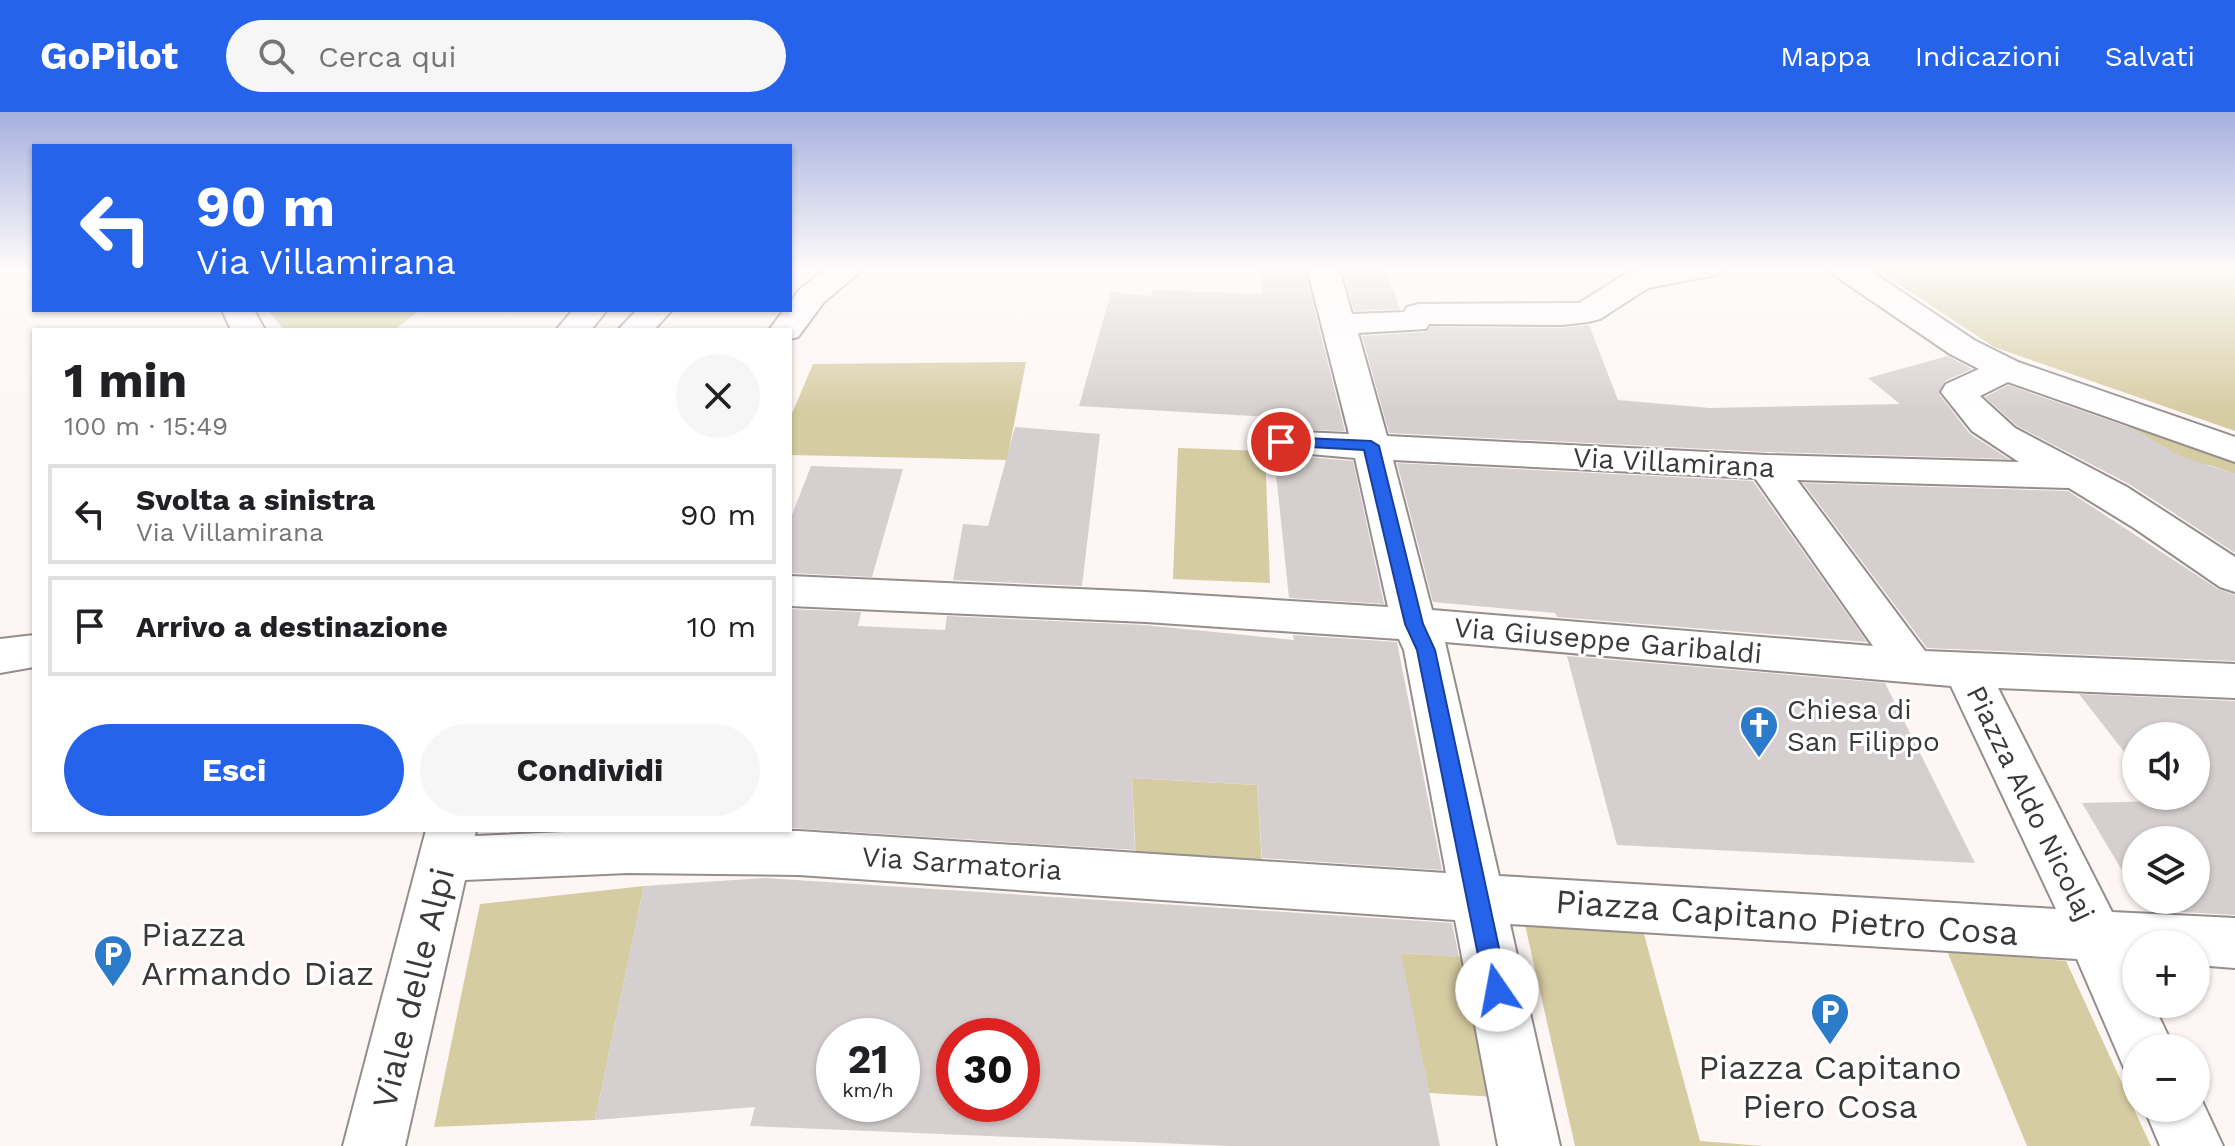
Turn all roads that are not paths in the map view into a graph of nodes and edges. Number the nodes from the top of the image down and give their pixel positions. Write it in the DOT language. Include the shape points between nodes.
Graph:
graph roads {
  1 [pos="1335,316"];
  2 [pos="1418,316"];
  3 [pos="1916,316"];
  4 [pos="1337,324"];
  5 [pos="2006,369"];
  6 [pos="1276,442"];
  7 [pos="1371,446"];
  8 [pos="2235,450"];
  9 [pos="1767,467"];
  10 [pos="2072,476"];
  11 [pos="2235,577"];
  12 [pos="792,591"];
  13 [pos="1414,624"];
  14 [pos="32,651"];
  15 [pos="0,656"];
  16 [pos="1912,667"];
  17 [pos="1966,669"];
  18 [pos="2235,681"];
  19 [pos="449,845"];
  20 [pos="1478,896"];
  21 [pos="2096,936"];
  22 [pos="2235,943"];
  23 [pos="2138,1034"];
  24 [pos="2181,1122"];
  25 [pos="374,1146"];
  26 [pos="1529,1146"];
  27 [pos="2192,1146"];
  1 -- 4 [label="street"];
  2 -- 4 [label="street" via="1414,322"];
  3 -- 5 [label="street"];
  4 -- 7 [label="street"];
  5 -- 8 [label="street"];
  5 -- 10 [label="street" via="1959,392 1969,411"];
  6 -- 7 [label="street, Via Villamirana"];
  7 -- 9 [label="street, Via Villamirana"];
  7 -- 13 [label="street"];
  9 -- 10 [label="street, Via Villamirana"];
  9 -- 16 [label="street"];
  10 -- 11 [label="street"];
  12 -- 13 [label="street, Via Giuseppe Garibaldi"];
  13 -- 16 [label="street, Via Giuseppe Garibaldi"];
  13 -- 20 [label="street" via="1426,650"];
  14 -- 15 [label="street"];
  16 -- 17 [label="street, Via Giuseppe Garibaldi"];
  17 -- 18 [label="street, Via Giuseppe Garibaldi"];
  17 -- 21 [label="street, Piazza Aldo Nicolaj"];
  19 -- 20 [label="street, Via Sarmatoria" via="799,853"];
  19 -- 25 [label="street, Viale delle Alpi"];
  20 -- 21 [label="street, Piazza Capitano Pietro Cosa"];
  20 -- 26 [label="street"];
  21 -- 22 [label="street, Piazza Capitano Pietro Cosa"];
  21 -- 23 [label="street, Piazza Aldo Nicolaj"];
  24 -- 27 [label="street"];
}
